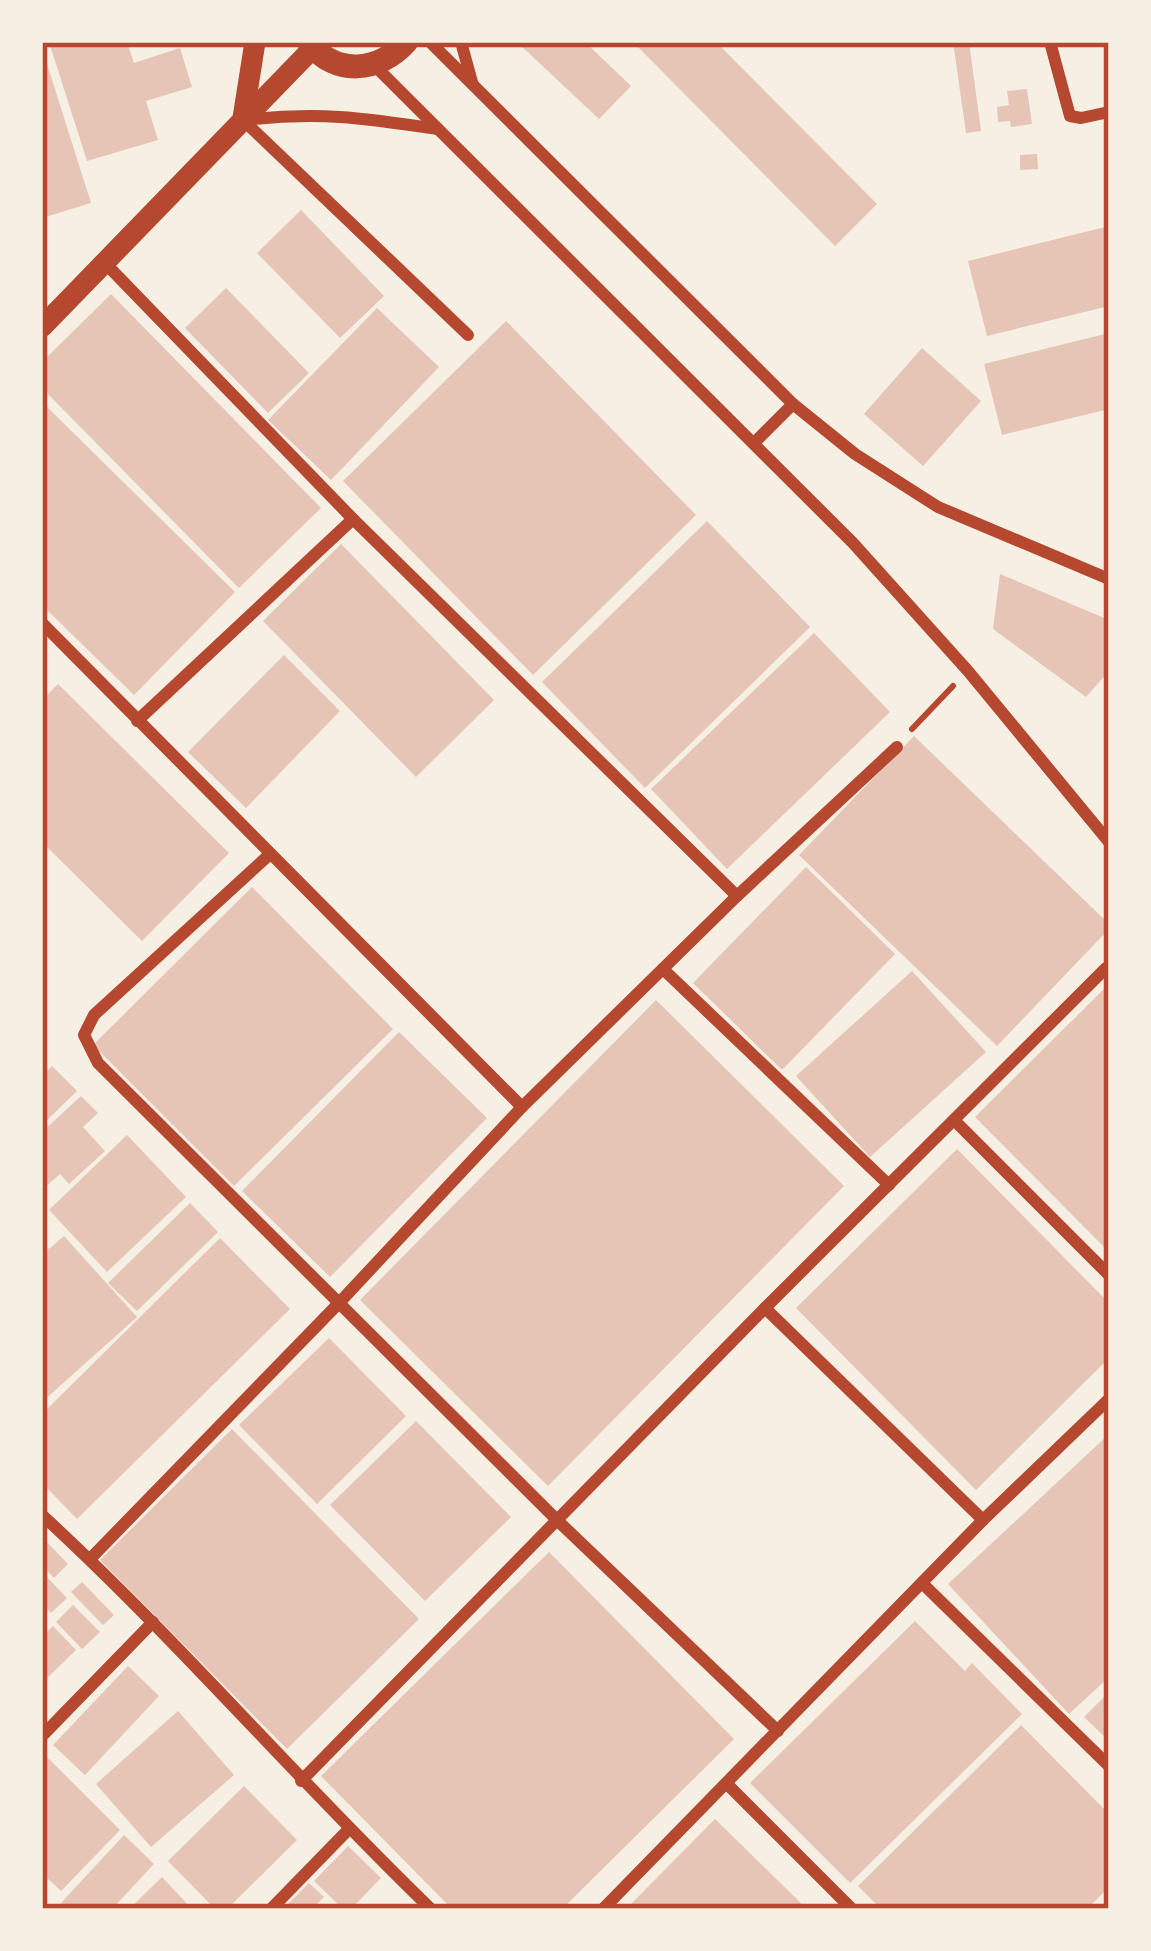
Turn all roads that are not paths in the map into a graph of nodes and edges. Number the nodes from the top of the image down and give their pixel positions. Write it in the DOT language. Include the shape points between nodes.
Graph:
graph roads {
  1 [pos="255,42"];
  2 [pos="406,42"];
  3 [pos="430,42"];
  4 [pos="461,42"];
  5 [pos="1050,42"];
  6 [pos="311,45"];
  7 [pos="374,65"];
  8 [pos="472,83"];
  9 [pos="1109,112"];
  10 [pos="243,120"];
  11 [pos="441,130"];
  12 [pos="105,263"];
  13 [pos="42,327"];
  14 [pos="468,334"];
  15 [pos="793,404"];
  16 [pos="754,442"];
  17 [pos="353,519"];
  18 [pos="1109,579"];
  19 [pos="42,623"];
  20 [pos="137,721"];
  21 [pos="897,747"];
  22 [pos="1109,842"];
  23 [pos="269,855"];
  24 [pos="737,896"];
  25 [pos="1106,968"];
  26 [pos="663,969"];
  27 [pos="522,1107"];
  28 [pos="953,1120"];
  29 [pos="889,1185"];
  30 [pos="1109,1275"];
  31 [pos="339,1303"];
  32 [pos="765,1308"];
  33 [pos="1109,1399"];
  34 [pos="42,1515"];
  35 [pos="982,1520"];
  36 [pos="558,1521"];
  37 [pos="90,1559"];
  38 [pos="923,1584"];
  39 [pos="152,1622"];
  40 [pos="778,1731"];
  41 [pos="42,1736"];
  42 [pos="1109,1766"];
  43 [pos="302,1780"];
  44 [pos="727,1784"];
  45 [pos="349,1829"];
  46 [pos="271,1909"];
  47 [pos="431,1909"];
  48 [pos="603,1909"];
  49 [pos="853,1909"];
  1 -- 10 [label="street"];
  2 -- 7 [label="main road"];
  3 -- 8 [label="street"];
  4 -- 8 [label="street"];
  5 -- 9 [label="street" via="1070,116"];
  6 -- 7 [label="main road" via="331,62"];
  6 -- 10 [label="street"];
  7 -- 11 [label="street"];
  8 -- 15 [label="street"];
  10 -- 11 [label="street" via="355,115"];
  10 -- 12 [label="street"];
  10 -- 14 [label="street"];
  11 -- 16 [label="street"];
  12 -- 13 [label="street"];
  12 -- 17 [label="street"];
  15 -- 16 [label="street"];
  15 -- 18 [label="street" via="938,507"];
  16 -- 22 [label="street" via="968,671"];
  17 -- 20 [label="street"];
  17 -- 24 [label="street"];
  19 -- 20 [label="street"];
  20 -- 23 [label="street"];
  21 -- 24 [label="street"];
  23 -- 27 [label="street"];
  23 -- 31 [label="street" via="94,1015 83,1035 98,1063"];
  24 -- 26 [label="street"];
  25 -- 28 [label="street"];
  26 -- 27 [label="street"];
  26 -- 29 [label="street"];
  27 -- 31 [label="street"];
  28 -- 29 [label="street"];
  28 -- 30 [label="street"];
  29 -- 32 [label="street"];
  31 -- 36 [label="street"];
  31 -- 37 [label="street"];
  32 -- 35 [label="street"];
  32 -- 36 [label="street"];
  33 -- 35 [label="street"];
  34 -- 37 [label="street"];
  35 -- 38 [label="street"];
  36 -- 40 [label="street"];
  36 -- 43 [label="street"];
  37 -- 39 [label="street"];
  38 -- 40 [label="street"];
  38 -- 42 [label="street"];
  39 -- 41 [label="street"];
  39 -- 43 [label="street"];
  40 -- 44 [label="street"];
  43 -- 45 [label="street"];
  44 -- 48 [label="street"];
  44 -- 49 [label="street"];
  45 -- 46 [label="street"];
  45 -- 47 [label="street"];
}
